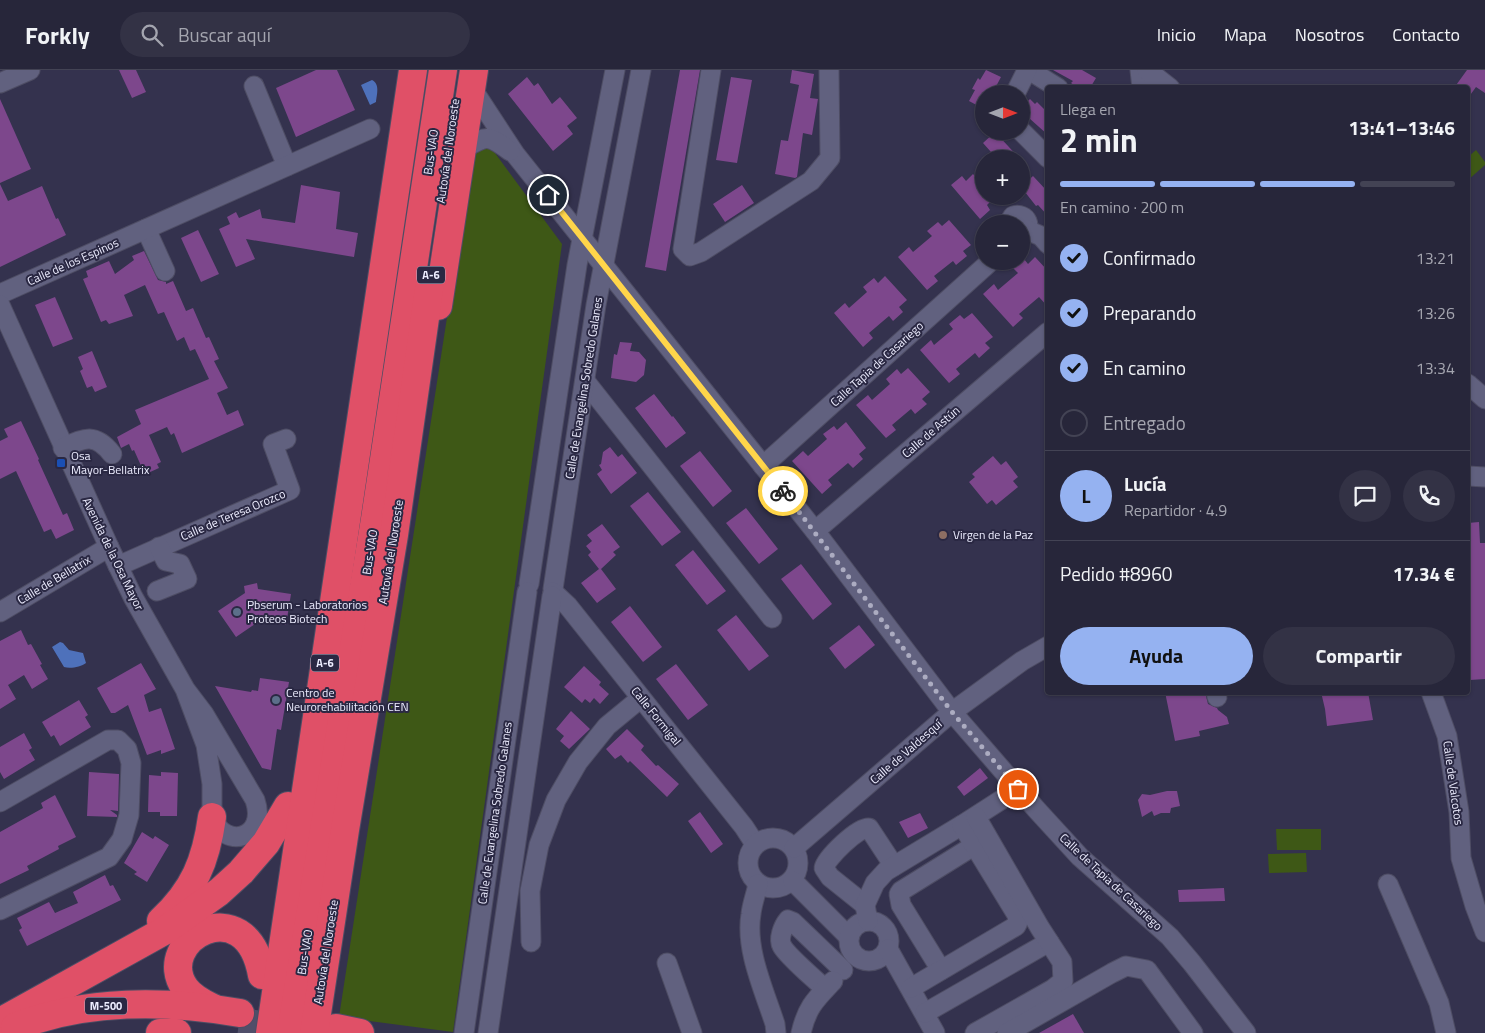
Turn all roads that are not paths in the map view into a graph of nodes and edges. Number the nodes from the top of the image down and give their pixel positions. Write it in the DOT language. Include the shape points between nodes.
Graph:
graph roads {
  1 [pos="30,70"];
  2 [pos="413,70"];
  3 [pos="443,70"];
  4 [pos="615,70"];
  5 [pos="641,70"];
  6 [pos="711,70"];
  7 [pos="829,70"];
  8 [pos="1028,70"];
  9 [pos="1140,70"];
  10 [pos="1147,70"];
  11 [pos="468,75"];
  12 [pos="0,83"];
  13 [pos="1020,85"];
  14 [pos="1053,85"];
  15 [pos="1142,85"];
  16 [pos="1166,85"];
  17 [pos="254,86"];
  18 [pos="370,129"];
  19 [pos="1030,140"];
  20 [pos="462,150"];
  21 [pos="516,154"];
  22 [pos="1045,155"];
  23 [pos="287,166"];
  24 [pos="414,170"];
  25 [pos="146,229"];
  26 [pos="1030,233"];
  27 [pos="582,238"];
  28 [pos="1045,241"];
  29 [pos="604,266"];
  30 [pos="981,270"];
  31 [pos="165,271"];
  32 [pos="379,293"];
  33 [pos="0,294"];
  34 [pos="0,305"];
  35 [pos="5,328"];
  36 [pos="1045,335"];
  37 [pos="585,381"];
  38 [pos="1470,386"];
  39 [pos="1485,399"];
  40 [pos="286,439"];
  41 [pos="63,448"];
  42 [pos="112,454"];
  43 [pos="763,466"];
  44 [pos="1470,476"];
  45 [pos="1485,477"];
  46 [pos="402,481"];
  47 [pos="815,531"];
  48 [pos="108,547"];
  49 [pos="159,547"];
  50 [pos="118,566"];
  51 [pos="528,588"];
  52 [pos="157,591"];
  53 [pos="552,592"];
  54 [pos="0,612"];
  55 [pos="772,618"];
  56 [pos="1045,648"];
  57 [pos="185,689"];
  58 [pos="1432,695"];
  59 [pos="641,698"];
  60 [pos="952,712"];
  61 [pos="1018,789"];
  62 [pos="0,802"];
  63 [pos="288,806"];
  64 [pos="212,817"];
  65 [pos="969,821"];
  66 [pos="935,841"];
  67 [pos="755,844"];
  68 [pos="975,845"];
  69 [pos="794,848"];
  70 [pos="948,863"];
  71 [pos="894,866"];
  72 [pos="793,881"];
  73 [pos="758,884"];
  74 [pos="1388,884"];
  75 [pos="0,910"];
  76 [pos="867,913"];
  77 [pos="1485,932"];
  78 [pos="849,937"];
  79 [pos="531,942"];
  80 [pos="1049,942"];
  81 [pos="888,950"];
  82 [pos="858,958"];
  83 [pos="667,962"];
  84 [pos="844,970"];
  85 [pos="941,970"];
  86 [pos="89,973"];
  87 [pos="262,975"];
  88 [pos="911,988"];
  89 [pos="825,989"];
  90 [pos="925,1014"];
  91 [pos="237,1019"];
  92 [pos="0,1022"];
  93 [pos="464,1031"];
  94 [pos="488,1031"];
  95 [pos="334,1032"];
  96 [pos="1,1033"];
  97 [pos="38,1033"];
  98 [pos="160,1033"];
  99 [pos="177,1033"];
  100 [pos="270,1033"];
  101 [pos="291,1033"];
  102 [pos="692,1033"];
  103 [pos="776,1033"];
  104 [pos="801,1033"];
  105 [pos="935,1033"];
  106 [pos="975,1033"];
  107 [pos="1007,1033"];
  108 [pos="1193,1033"];
  109 [pos="1246,1033"];
  110 [pos="1446,1033"];
  1 -- 12 [label="street"];
  2 -- 32 [label="highway, A-6"];
  3 -- 101 [label="highway, Bus-VAO" via="375,520"];
  4 -- 27 [label="street, Calle de Evangelina Sobredo Galanes"];
  5 -- 29 [label="street, Calle de Evangelina Sobredo Galanes"];
  6 -- 7 [label="street" via="684,242 684,250 690,256 811,181 830,158"];
  8 -- 13 [label="street"];
  8 -- 14 [label="street"];
  9 -- 15 [label="street"];
  10 -- 16 [label="street"];
  11 -- 20 [label="highway"];
  11 -- 21 [label="street" via="477,96"];
  11 -- 46 [label="highway, Autovía del Noroeste / A-6"];
  17 -- 23 [label="street"];
  18 -- 23 [label="street, Calle de los Espinos"];
  19 -- 22 [label="street"];
  20 -- 21 [label="street" via="476,140 489,138"];
  20 -- 46 [label="highway" via="419,431"];
  21 -- 27 [label="street"];
  23 -- 25 [label="street, Calle de los Espinos"];
  24 -- 101 [label="highway" via="298,951"];
  25 -- 31 [label="street"];
  25 -- 33 [label="street, Calle de los Espinos"];
  26 -- 28 [label="street"];
  27 -- 29 [label="street"];
  27 -- 51 [label="street, Calle de Evangelina Sobredo Galanes"];
  29 -- 37 [label="street, Calle de Evangelina Sobredo Galanes"];
  29 -- 43 [label="street"];
  30 -- 43 [label="street, Calle Tapia de Casariego"];
  32 -- 63 [label="highway" via="341,465 312,674"];
  32 -- 100 [label="highway, A-6"];
  34 -- 35 [label="street, Avenida de la Osa Mayor"];
  35 -- 41 [label="street, Avenida de la Osa Mayor"];
  36 -- 47 [label="street, Calle de Astún"];
  37 -- 53 [label="street, Calle de Evangelina Sobredo Galanes"];
  37 -- 55 [label="street"];
  38 -- 39 [label="street"];
  40 -- 49 [label="street, Calle de Teresa Orozco" via="273,444 290,490"];
  41 -- 42 [label="street" via="78,440 91,439 105,445"];
  41 -- 48 [label="street, Avenida de la Osa Mayor"];
  43 -- 47 [label="street"];
  44 -- 45 [label="street"];
  46 -- 95 [label="highway, Autovía del Noroeste / A-6" via="344,830 347,883"];
  47 -- 60 [label="street"];
  48 -- 50 [label="street, Avenida de la Osa Mayor"];
  48 -- 54 [label="street, Calle de Bellatrix"];
  49 -- 50 [label="street, Calle de Teresa Orozco"];
  49 -- 52 [label="street" via="166,561 180,564 187,579"];
  50 -- 57 [label="street, Avenida de la Osa Mayor"];
  51 -- 53 [label="street, Calle Formigal" via="535,578 543,578 550,582"];
  51 -- 93 [label="street, Calle de Evangelina Sobredo Galanes"];
  53 -- 59 [label="street, Calle Formigal" via="568,606"];
  53 -- 94 [label="street, Calle de Evangelina Sobredo Galanes"];
  56 -- 60 [label="street, Calle de Valdesquí"];
  57 -- 64 [label="street, Avenida de la Osa Mayor" via="206,745 212,784"];
  57 -- 64 [label="street, Avenida de la Osa Mayor" via="204,714 258,808 258,821 246,835 231,836 222,832"];
  58 -- 77 [label="street, Calle de Valcotos" via="1447,736 1459,812 1461,858"];
  59 -- 67 [label="street, Calle Formigal"];
  59 -- 79 [label="street" via="607,726 578,762 556,800 540,845 530,891"];
  60 -- 61 [label="street, Calle de Tapia de Casariego"];
  60 -- 69 [label="street, Calle de Valdesquí"];
  61 -- 65 [label="street"];
  61 -- 109 [label="street, Calle de Tapia de Casariego" via="1080,857 1170,937"];
  62 -- 75 [label="street" via="108,740 118,740 127,749 131,763 130,815 122,838 109,857"];
  63 -- 86 [label="highway" via="266,843 225,887 164,931"];
  63 -- 87 [label="highway"];
  64 -- 86 [label="highway" via="202,864 170,912 153,928"];
  65 -- 66 [label="street"];
  65 -- 68 [label="street"];
  65 -- 80 [label="street"];
  66 -- 70 [label="street"];
  66 -- 71 [label="street"];
  67 -- 69 [label="street" via="770,837 784,839"];
  67 -- 73 [label="street" via="748,858 752,878"];
  68 -- 70 [label="street"];
  68 -- 85 [label="street" via="1017,915 1018,922"];
  69 -- 72 [label="street" via="799,863"];
  70 -- 85 [label="street" via="899,894 901,905"];
  71 -- 76 [label="street" via="875,883"];
  71 -- 76 [label="street" via="869,828 865,827 827,860 824,868 830,877"];
  72 -- 73 [label="street" via="772,889"];
  72 -- 78 [label="street"];
  73 -- 103 [label="street" via="750,915 750,936 753,958"];
  74 -- 110 [label="street" via="1439,1003"];
  76 -- 78 [label="street"];
  76 -- 81 [label="street" via="885,927 890,938"];
  78 -- 82 [label="street" via="850,949"];
  80 -- 90 [label="street"];
  80 -- 106 [label="street" via="1062,962 1063,981"];
  81 -- 82 [label="street" via="874,960"];
  81 -- 88 [label="street"];
  82 -- 84 [label="street"];
  83 -- 102 [label="street"];
  84 -- 89 [label="street"];
  84 -- 89 [label="street" via="788,920 781,936 782,948"];
  85 -- 88 [label="street"];
  86 -- 92 [label="highway"];
  87 -- 91 [label="highway"];
  87 -- 91 [label="highway" via="252,946 234,930 209,928 196,934 183,948 178,969 189,993"];
  88 -- 90 [label="street"];
  89 -- 104 [label="street" via="805,1015"];
  90 -- 105 [label="street"];
  91 -- 96 [label="highway, M-500" via="145,1005 100,1006 59,1013"];
  91 -- 97 [label="highway, M-500" via="138,1016 63,1025"];
  98 -- 99 [label="highway"];
  107 -- 108 [label="street" via="1126,966 1148,970"];
}
